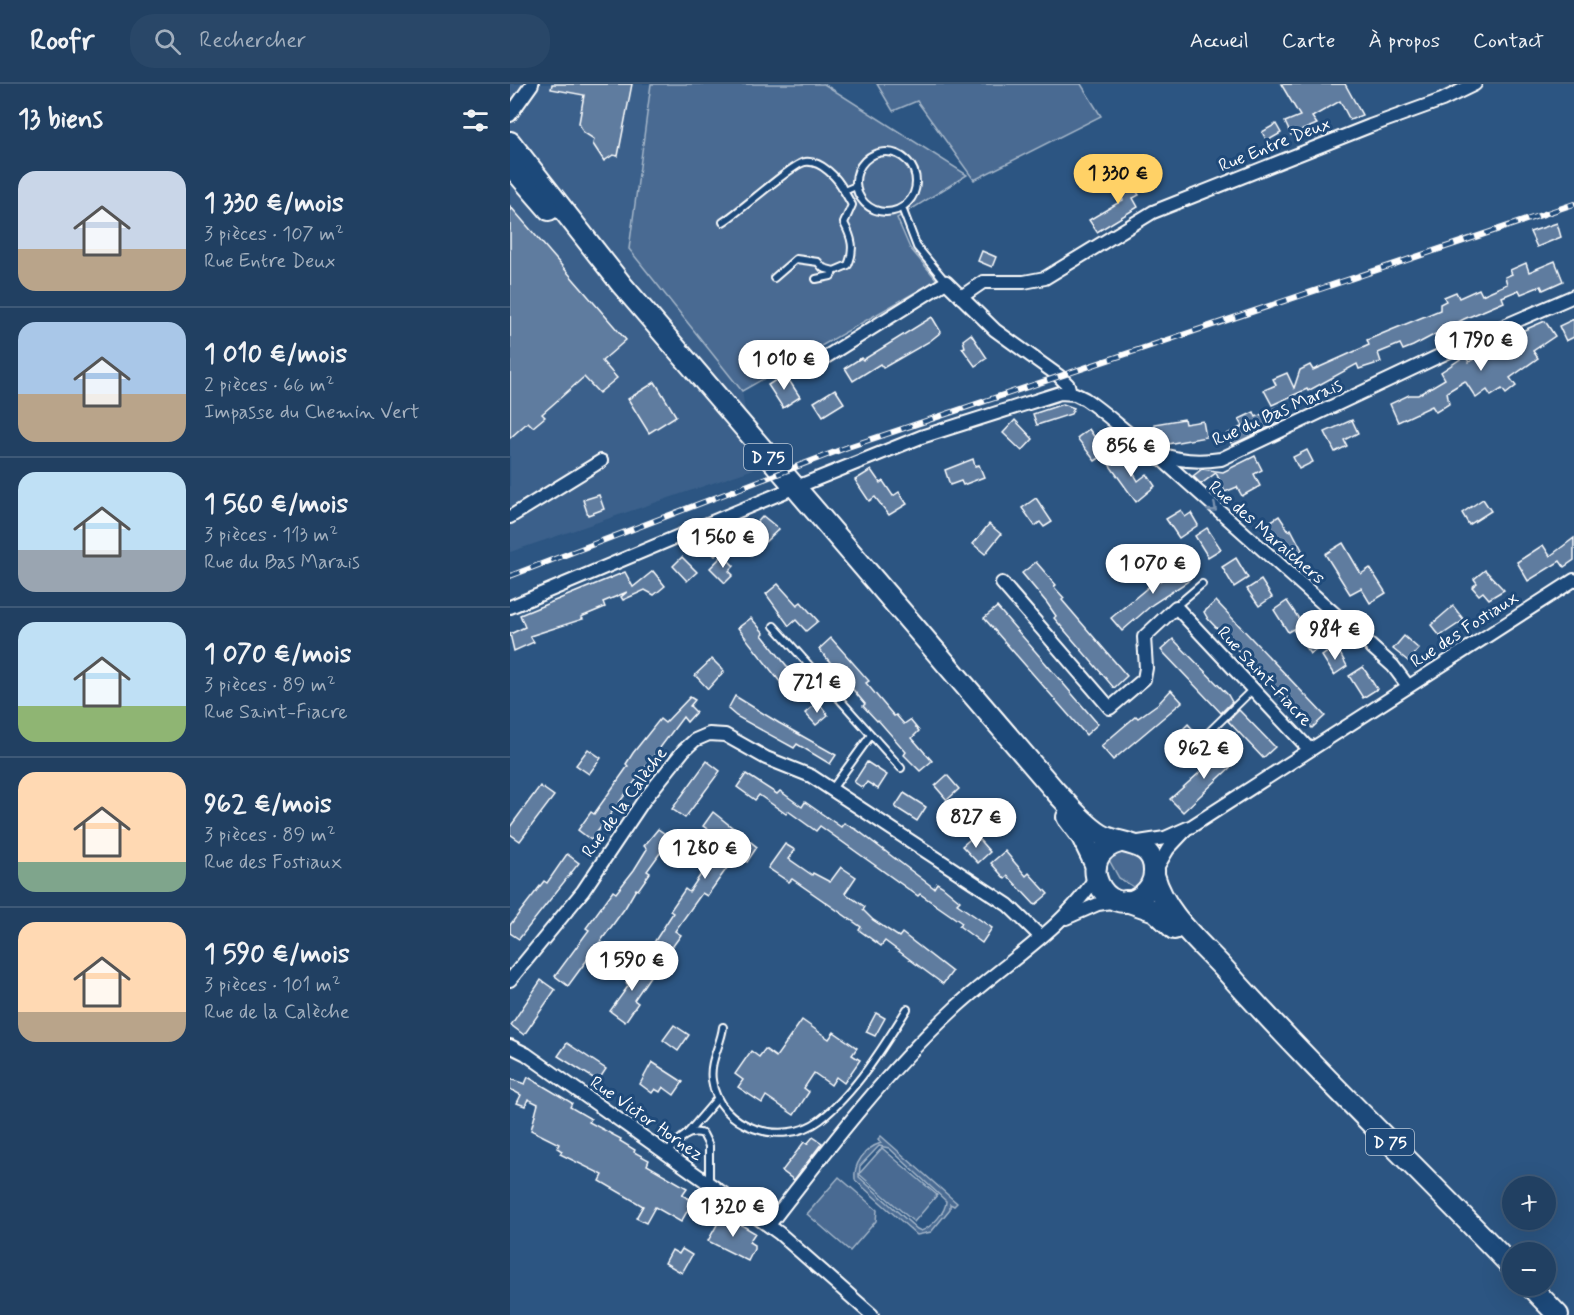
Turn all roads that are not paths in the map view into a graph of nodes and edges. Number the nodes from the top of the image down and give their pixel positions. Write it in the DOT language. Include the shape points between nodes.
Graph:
graph roads {
  1 [pos="532,84"];
  2 [pos="1474,84"];
  3 [pos="510,115"];
  4 [pos="510,142"];
  5 [pos="510,165"];
  6 [pos="856,186"];
  7 [pos="844,191"];
  8 [pos="902,208"];
  9 [pos="723,222"];
  10 [pos="834,271"];
  11 [pos="774,278"];
  12 [pos="816,279"];
  13 [pos="946,282"];
  14 [pos="1574,296"];
  15 [pos="961,297"];
  16 [pos="813,365"];
  17 [pos="1070,393"];
  18 [pos="1155,453"];
  19 [pos="601,461"];
  20 [pos="790,489"];
  21 [pos="510,517"];
  22 [pos="1574,580"];
  23 [pos="1002,583"];
  24 [pos="1202,585"];
  25 [pos="510,607"];
  26 [pos="1176,607"];
  27 [pos="774,626"];
  28 [pos="1408,686"];
  29 [pos="1253,689"];
  30 [pos="871,735"];
  31 [pos="1198,742"];
  32 [pos="1309,749"];
  33 [pos="901,768"];
  34 [pos="832,789"];
  35 [pos="1192,826"];
  36 [pos="1126,843"];
  37 [pos="1096,871"];
  38 [pos="1154,873"];
  39 [pos="1123,901"];
  40 [pos="1050,928"];
  41 [pos="1040,936"];
  42 [pos="510,980"];
  43 [pos="907,1009"];
  44 [pos="1268,1017"];
  45 [pos="723,1027"];
  46 [pos="510,1046"];
  47 [pos="717,1099"];
  48 [pos="685,1135"];
  49 [pos="667,1153"];
  50 [pos="709,1183"];
  51 [pos="769,1225"];
  52 [pos="1502,1257"];
  53 [pos="1540,1296"];
  54 [pos="872,1315"];
  55 [pos="1558,1315"];
  1 -- 3 [label="street"];
  2 -- 15 [label="street, Rue Entre Deux" via="1145,216 1045,278 983,282"];
  4 -- 20 [label="main road, D 75" via="609,270"];
  5 -- 20 [label="main road, D 75"];
  6 -- 7 [label="lane"];
  6 -- 8 [label="lane" via="859,196 873,209 883,212"];
  6 -- 8 [label="lane" via="860,167 866,160 884,152 894,153 910,164 914,173 914,193"];
  7 -- 9 [label="lane" via="839,181 820,166 804,162 792,167"];
  7 -- 10 [label="lane" via="852,205 844,223 852,255 848,265"];
  8 -- 13 [label="lane" via="917,247"];
  10 -- 11 [label="lane" via="818,262 796,259"];
  10 -- 12 [label="lane" via="831,276"];
  13 -- 15 [label="street"];
  13 -- 16 [label="street"];
  14 -- 18 [label="street, Rue du Bas Marais" via="1233,455 1202,460"];
  15 -- 17 [label="street" via="1002,336 1059,376"];
  17 -- 18 [label="street, Rue du Bas Marais" via="1092,403"];
  17 -- 20 [label="street" via="1056,393 921,437"];
  18 -- 28 [label="street, Rue des Maraichers, one-way" via="1393,666"];
  19 -- 21 [label="street"];
  20 -- 25 [label="street"];
  20 -- 36 [label="main road, D 75" via="1056,792 1090,826 1106,837"];
  20 -- 37 [label="main road, D 75" via="1063,812 1082,837"];
  22 -- 28 [label="street, Rue des Fostiaux"];
  23 -- 26 [label="street" via="1110,708 1144,679 1144,637"];
  24 -- 26 [label="lane"];
  26 -- 29 [label="street, Rue Saint-Fiacre"];
  27 -- 30 [label="lane"];
  28 -- 32 [label="street, Rue des Fostiaux"];
  29 -- 31 [label="lane"];
  29 -- 32 [label="street, Rue Saint-Fiacre"];
  30 -- 33 [label="lane"];
  30 -- 34 [label="lane"];
  32 -- 35 [label="street, Rue des Fostiaux"];
  34 -- 41 [label="street, Rue de la Calèche" via="1008,905"];
  34 -- 42 [label="street, Rue de la Calèche" via="725,735 709,734 695,740 648,795 583,891"];
  35 -- 36 [label="street, Rue des Fostiaux" via="1165,838"];
  35 -- 38 [label="street, Rue des Fostiaux" via="1171,845"];
  36 -- 37 [label="main road" via="1104,850"];
  36 -- 38 [label="main road" via="1147,852"];
  37 -- 39 [label="main road" via="1104,892"];
  37 -- 40 [label="street" via="1083,896"];
  38 -- 39 [label="main road" via="1145,893"];
  38 -- 44 [label="main road, D 75" via="1160,893 1175,915"];
  39 -- 40 [label="street" via="1093,906"];
  39 -- 44 [label="main road, D 75" via="1163,917"];
  40 -- 41 [label="street"];
  41 -- 51 [label="street" via="927,1036 836,1140"];
  43 -- 47 [label="lane" via="873,1063 822,1119 809,1127 791,1133 747,1126 729,1115"];
  44 -- 52 [label="main road, D 75"];
  45 -- 47 [label="lane" via="712,1068"];
  46 -- 49 [label="street, Rue Victor Hornez"];
  47 -- 48 [label="lane"];
  48 -- 49 [label="lane"];
  48 -- 50 [label="lane" via="700,1133 707,1139"];
  49 -- 50 [label="street, Rue Victor Hornez"];
  50 -- 51 [label="street, Rue Victor Hornez"];
  51 -- 54 [label="street, Rue Victor Hornez"];
  53 -- 55 [label="main road"];
}
